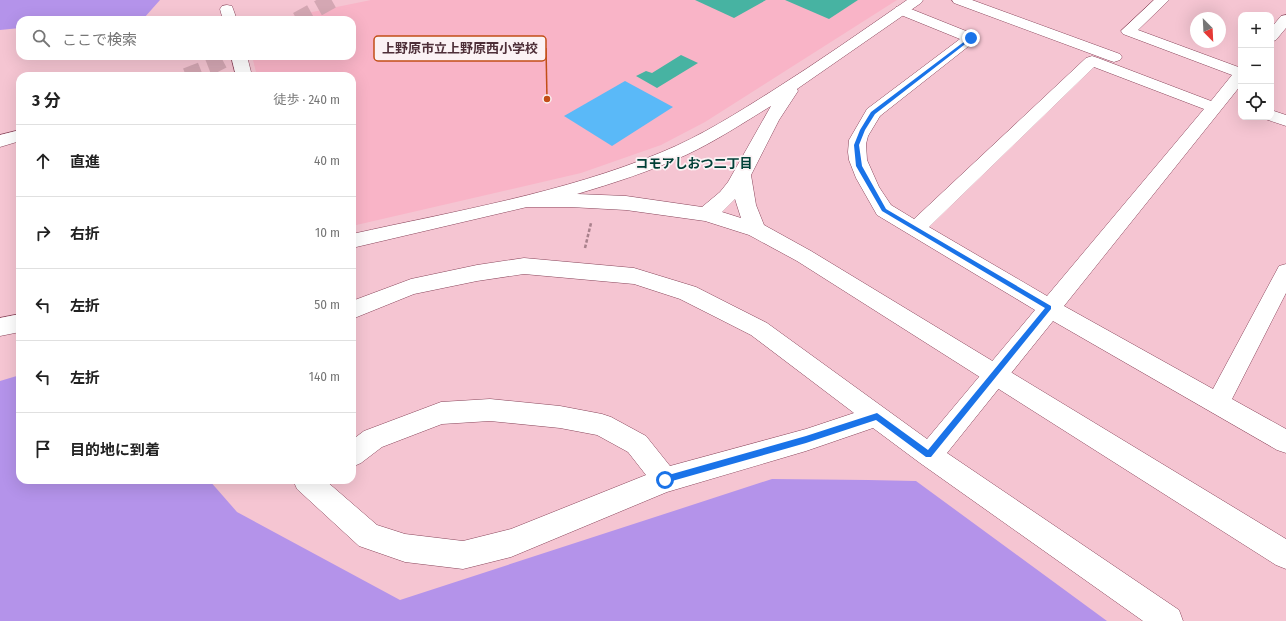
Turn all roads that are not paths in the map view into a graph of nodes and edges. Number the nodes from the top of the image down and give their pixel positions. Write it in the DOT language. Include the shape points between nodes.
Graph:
graph roads {
  1 [pos="959,0"];
  2 [pos="1162,0"];
  3 [pos="909,5"];
  4 [pos="1286,18"];
  5 [pos="1274,33"];
  6 [pos="240,60"];
  7 [pos="243,72"];
  8 [pos="1238,73"];
  9 [pos="1238,81"];
  10 [pos="797,82"];
  11 [pos="1230,98"];
  12 [pos="1274,107"];
  13 [pos="1286,111"];
  14 [pos="1274,116"];
  15 [pos="1286,121"];
  16 [pos="16,136"];
  17 [pos="0,141"];
  18 [pos="742,177"];
  19 [pos="524,201"];
  20 [pos="706,214"];
  21 [pos="756,230"];
  22 [pos="915,230"];
  23 [pos="356,240"];
  24 [pos="1286,272"];
  25 [pos="356,308"];
  26 [pos="1049,308"];
  27 [pos="16,324"];
  28 [pos="0,328"];
  29 [pos="995,374"];
  30 [pos="1218,403"];
  31 [pos="877,416"];
  32 [pos="1286,442"];
  33 [pos="356,452"];
  34 [pos="929,455"];
  35 [pos="665,480"];
  36 [pos="314,484"];
  37 [pos="1286,555"];
  38 [pos="1168,621"];
  1 -- 11 [label="street"];
  2 -- 8 [label="street" via="1128,32"];
  3 -- 10 [label="street"];
  3 -- 22 [label="street" via="971,38 873,113 856,145 859,166 884,210"];
  4 -- 5 [label="street"];
  6 -- 7 [label="street"];
  9 -- 11 [label="street"];
  10 -- 18 [label="street" via="775,112"];
  10 -- 19 [label="street" via="736,121 669,155 623,173"];
  11 -- 22 [label="street" via="1092,61"];
  11 -- 26 [label="street"];
  12 -- 13 [label="street"];
  14 -- 15 [label="street"];
  16 -- 17 [label="street"];
  18 -- 20 [label="street" via="718,206"];
  18 -- 21 [label="street" via="748,213"];
  19 -- 20 [label="street" via="626,203"];
  19 -- 23 [label="street"];
  20 -- 21 [label="street"];
  21 -- 29 [label="street" via="804,256"];
  22 -- 26 [label="street"];
  24 -- 30 [label="street"];
  25 -- 31 [label="street" via="411,287 524,266 634,276 688,293 759,330"];
  26 -- 29 [label="street"];
  26 -- 30 [label="street"];
  27 -- 28 [label="street"];
  29 -- 34 [label="street"];
  29 -- 37 [label="street"];
  30 -- 32 [label="street"];
  31 -- 34 [label="street"];
  31 -- 35 [label="street" via="806,440"];
  33 -- 35 [label="street" via="373,439 440,412 490,410 560,417 602,425 637,444"];
  34 -- 38 [label="street"];
  35 -- 36 [label="street" via="511,543 463,555 406,548 369,536"];
}
